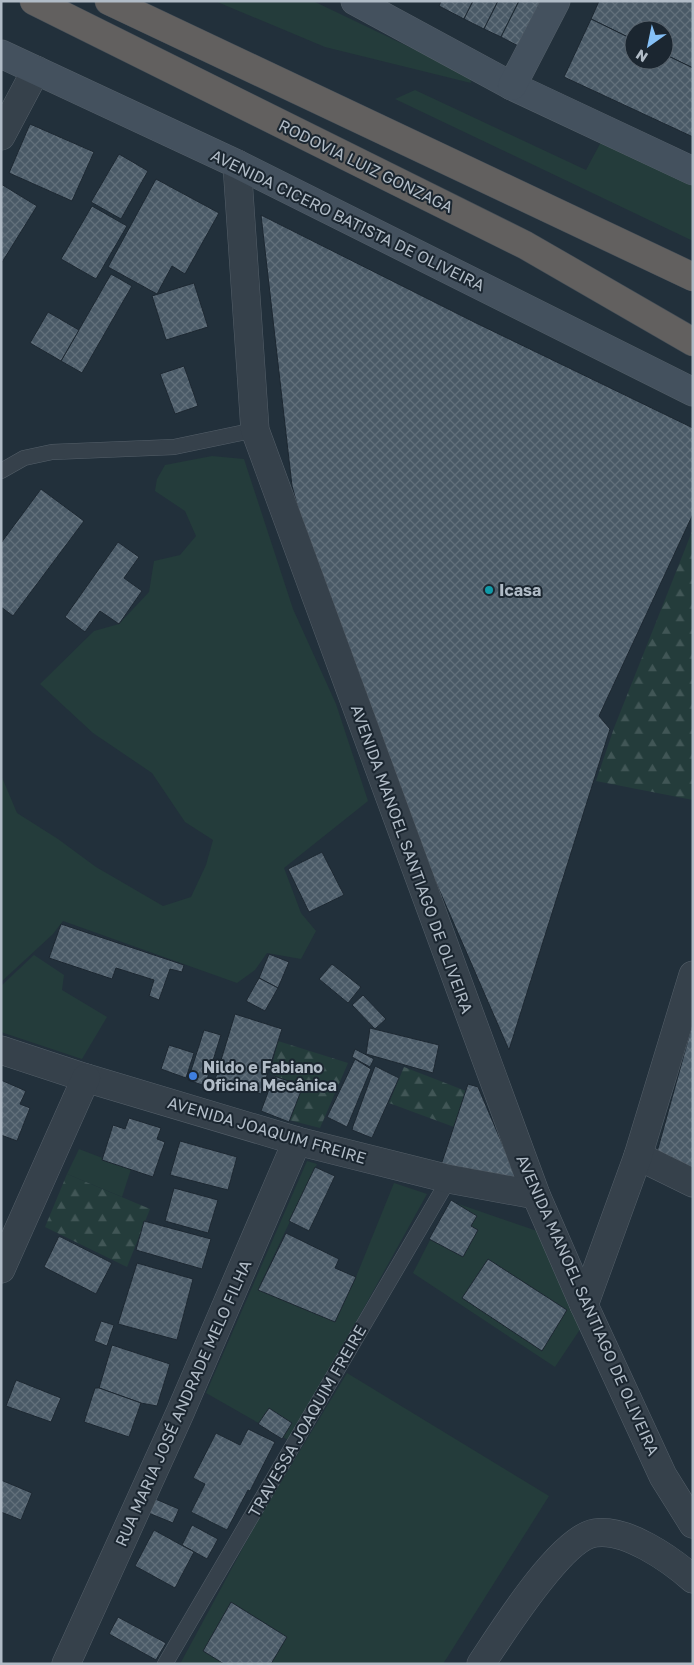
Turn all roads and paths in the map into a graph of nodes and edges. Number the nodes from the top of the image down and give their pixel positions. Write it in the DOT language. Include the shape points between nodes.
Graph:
graph roads {
  1 [pos="34,1"];
  2 [pos="109,1"];
  3 [pos="355,1"];
  4 [pos="556,1"];
  5 [pos="1,54"];
  6 [pos="36,70"];
  7 [pos="512,86"];
  8 [pos="1,136"];
  9 [pos="237,164"];
  10 [pos="693,171"];
  11 [pos="693,277"];
  12 [pos="693,342"];
  13 [pos="693,392"];
  14 [pos="255,430"];
  15 [pos="1,471"];
  16 [pos="693,975"];
  17 [pos="1,1050"];
  18 [pos="86,1078"];
  19 [pos="298,1141"];
  20 [pos="638,1156"];
  21 [pos="450,1179"];
  22 [pos="693,1183"];
  23 [pos="536,1195"];
  24 [pos="1,1269"];
  25 [pos="584,1305"];
  26 [pos="693,1524"];
  27 [pos="693,1579"];
  28 [pos="66,1664"];
  29 [pos="165,1664"];
  30 [pos="481,1664"];
  1 -- 12 [label="highway, RODOVIA LUIZ GONZAGA" via="525,245"];
  2 -- 11 [label="highway"];
  3 -- 7 [label="main road"];
  4 -- 7 [label="main road"];
  5 -- 6 [label="main road, AVENIDA CICERO BATISTA DE OLIVEIRA"];
  6 -- 8 [label="street"];
  6 -- 9 [label="main road, AVENIDA CICERO BATISTA DE OLIVEIRA"];
  7 -- 10 [label="main road"];
  9 -- 13 [label="main road, AVENIDA CICERO BATISTA DE OLIVEIRA"];
  9 -- 14 [label="street, AVENIDA MANOEL SANTIAGO DE OLIVEIRA"];
  14 -- 15 [label="lane" via="174,447 52,452 24,458"];
  14 -- 23 [label="street, AVENIDA MANOEL SANTIAGO DE OLIVEIRA"];
  16 -- 20 [label="street"];
  17 -- 18 [label="street, AVENIDA JOAQUIM FREIRE"];
  18 -- 19 [label="street, AVENIDA JOAQUIM FREIRE"];
  18 -- 24 [label="street"];
  19 -- 21 [label="street, AVENIDA JOAQUIM FREIRE"];
  19 -- 28 [label="street, RUA MARIA JOSÉ ANDRADE MELO FILHA"];
  20 -- 22 [label="street"];
  20 -- 25 [label="street"];
  21 -- 23 [label="street, AVENIDA JOAQUIM FREIRE"];
  21 -- 29 [label="lane, TRAVESSA JOAQUIM FREIRE"];
  23 -- 25 [label="street, AVENIDA MANOEL SANTIAGO DE OLIVEIRA"];
  25 -- 26 [label="street, AVENIDA MANOEL SANTIAGO DE OLIVEIRA" via="663,1476"];
  27 -- 30 [label="street" via="643,1544 617,1534 594,1532 572,1544 552,1564"];
}
